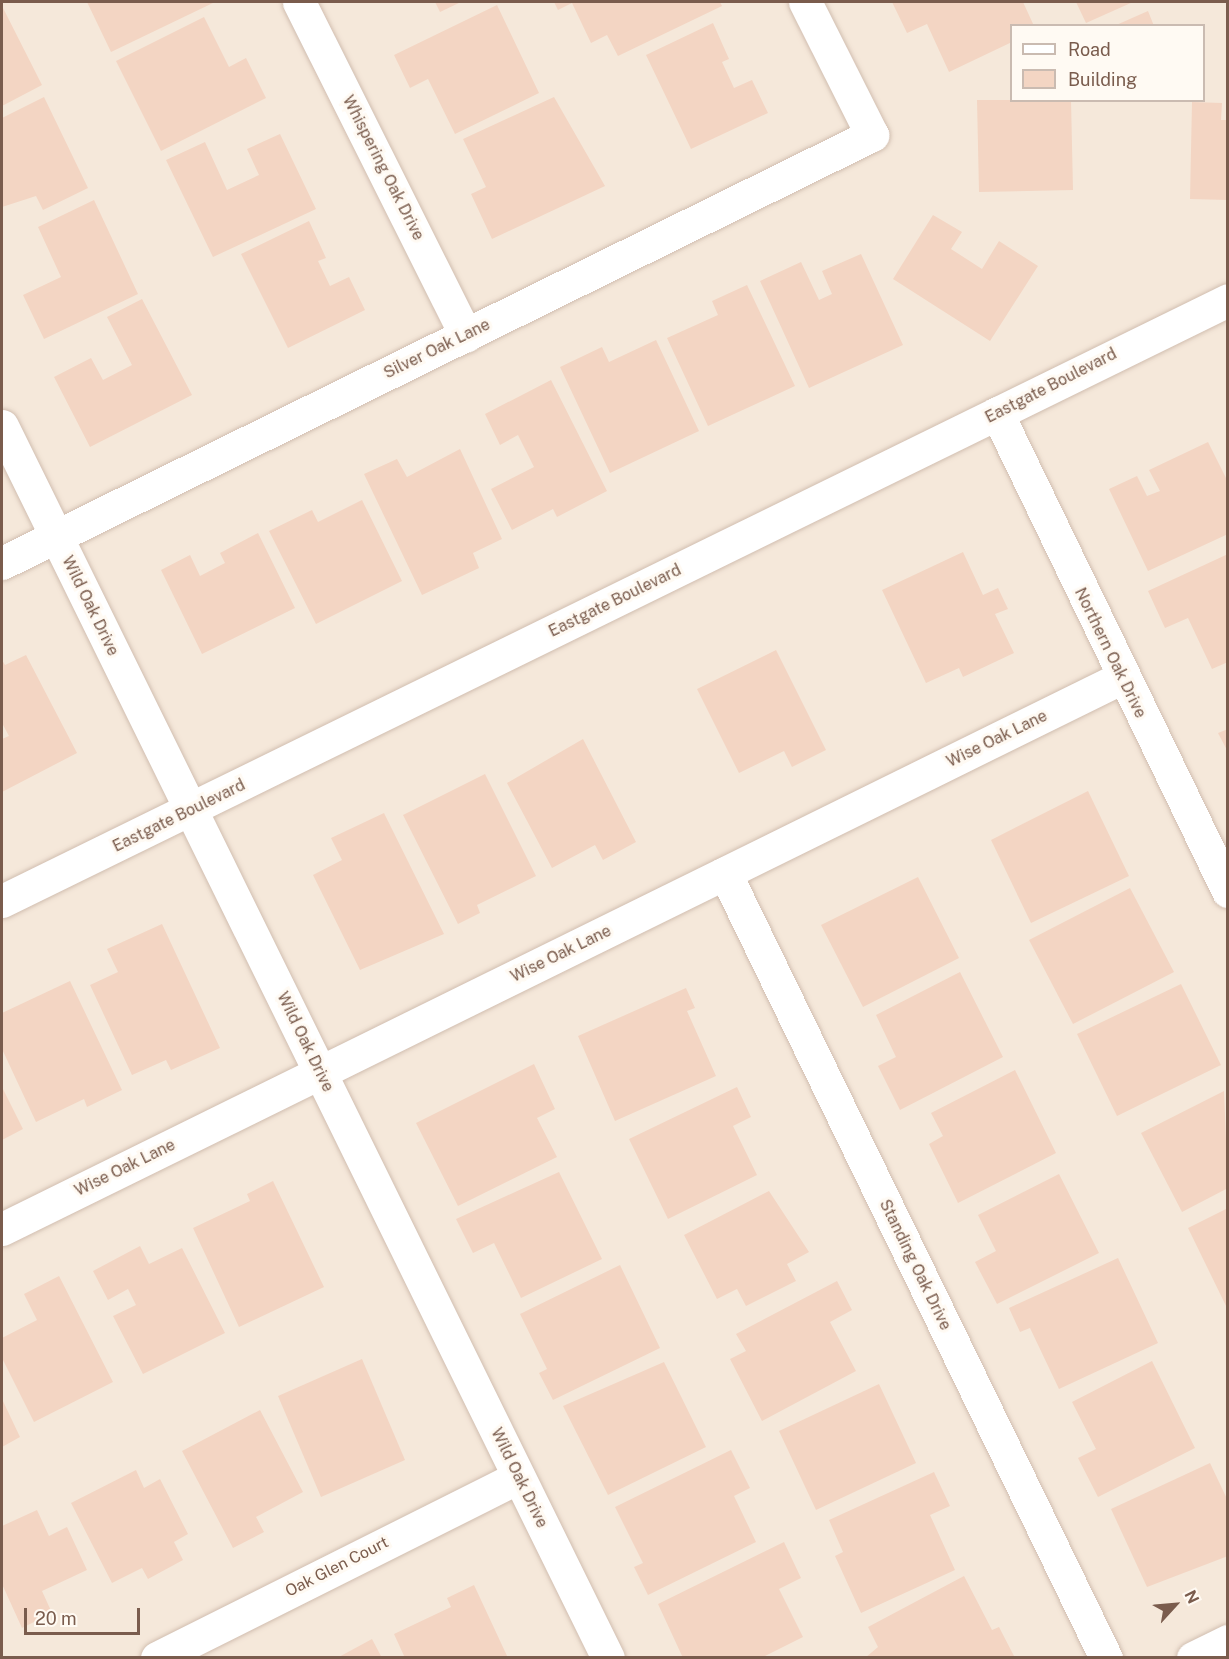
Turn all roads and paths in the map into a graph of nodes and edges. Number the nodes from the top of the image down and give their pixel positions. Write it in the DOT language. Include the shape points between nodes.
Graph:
graph roads {
  1 [pos="299,2"];
  2 [pos="805,2"];
  3 [pos="1227,300"];
  4 [pos="466,334"];
  5 [pos="997,413"];
  6 [pos="2,426"];
  7 [pos="56,536"];
  8 [pos="2,563"];
  9 [pos="1121,678"];
  10 [pos="192,810"];
  11 [pos="724,873"];
  12 [pos="1227,891"];
  13 [pos="2,901"];
  14 [pos="320,1073"];
  15 [pos="2,1229"];
  16 [pos="518,1477"];
  17 [pos="1227,1641"];
  18 [pos="157,1658"];
  19 [pos="608,1658"];
  20 [pos="1106,1658"];
  21 [pos="1193,1658"];
  1 -- 4 [label="street, Whispering Oak Drive"];
  2 -- 4 [label="street, Silver Oak Lane" via="872,135"];
  3 -- 5 [label="street, Eastgate Boulevard"];
  4 -- 7 [label="street, Silver Oak Lane"];
  5 -- 9 [label="street, Northern Oak Drive"];
  5 -- 10 [label="street, Eastgate Boulevard"];
  6 -- 7 [label="street, Wild Oak Drive"];
  7 -- 8 [label="street, Silver Oak Lane"];
  7 -- 10 [label="street, Wild Oak Drive"];
  9 -- 11 [label="street, Wise Oak Lane"];
  9 -- 12 [label="street, Northern Oak Drive"];
  10 -- 13 [label="street, Eastgate Boulevard"];
  10 -- 14 [label="street, Wild Oak Drive"];
  11 -- 14 [label="street, Wise Oak Lane"];
  11 -- 20 [label="street, Standing Oak Drive"];
  14 -- 15 [label="street, Wise Oak Lane"];
  14 -- 16 [label="street, Wild Oak Drive"];
  16 -- 18 [label="street, Oak Glen Court"];
  16 -- 19 [label="street, Wild Oak Drive"];
  17 -- 21 [label="street"];
}
